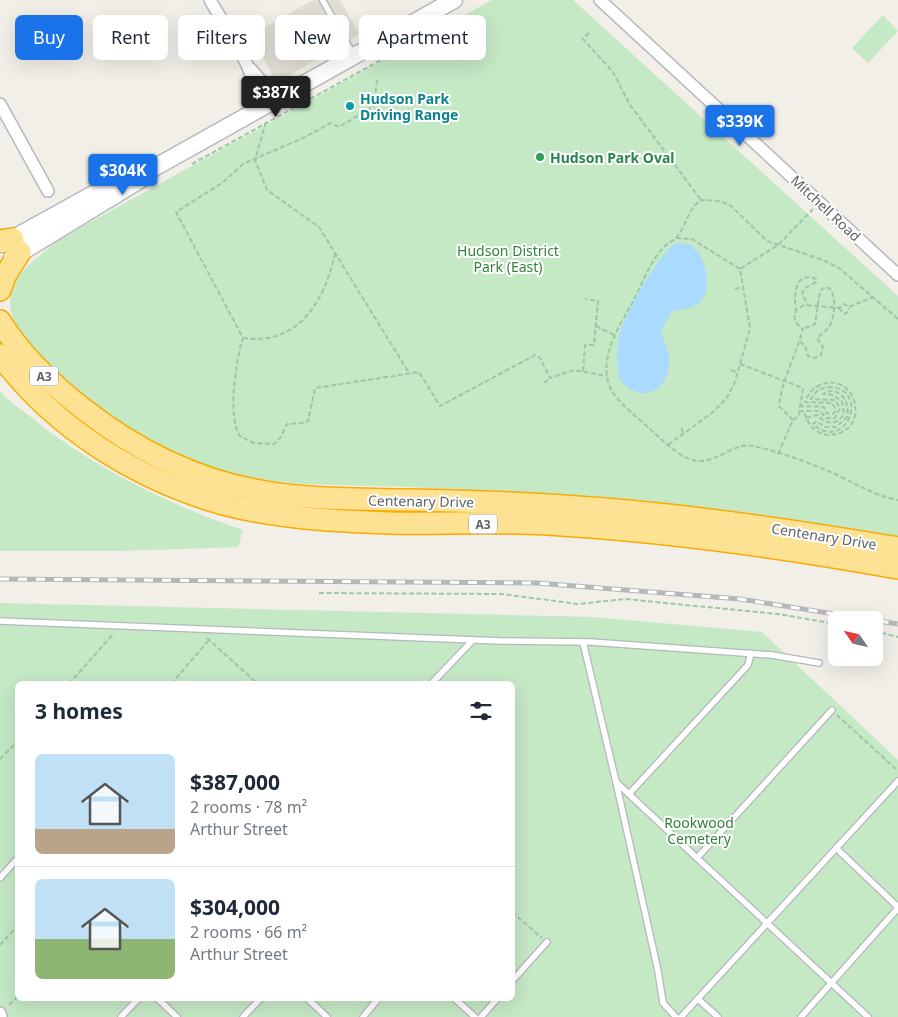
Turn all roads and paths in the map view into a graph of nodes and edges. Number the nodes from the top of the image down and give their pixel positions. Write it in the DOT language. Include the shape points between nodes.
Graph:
graph roads {
  1 [pos="210,0"];
  2 [pos="454,0"];
  3 [pos="600,0"];
  4 [pos="323,1"];
  5 [pos="588,33"];
  6 [pos="355,56"];
  7 [pos="375,60"];
  8 [pos="246,64"];
  9 [pos="377,80"];
  10 [pos="282,96"];
  11 [pos="0,104"];
  12 [pos="260,117"];
  13 [pos="255,160"];
  14 [pos="190,165"];
  15 [pos="48,191"];
  16 [pos="701,200"];
  17 [pos="819,202"];
  18 [pos="676,238"];
  19 [pos="8,244"];
  20 [pos="778,245"];
  21 [pos="336,253"];
  22 [pos="0,267"];
  23 [pos="740,268"];
  24 [pos="898,275"];
  25 [pos="742,287"];
  26 [pos="735,289"];
  27 [pos="0,290"];
  28 [pos="873,297"];
  29 [pos="585,299"];
  30 [pos="808,305"];
  31 [pos="818,307"];
  32 [pos="849,307"];
  33 [pos="834,308"];
  34 [pos="839,308"];
  35 [pos="796,312"];
  36 [pos="898,319"];
  37 [pos="0,321"];
  38 [pos="596,326"];
  39 [pos="803,329"];
  40 [pos="615,335"];
  41 [pos="243,338"];
  42 [pos="800,341"];
  43 [pos="3,362"];
  44 [pos="740,364"];
  45 [pos="731,370"];
  46 [pos="583,371"];
  47 [pos="409,373"];
  48 [pos="738,373"];
  49 [pos="607,376"];
  50 [pos="550,378"];
  51 [pos="786,380"];
  52 [pos="544,383"];
  53 [pos="820,387"];
  54 [pos="854,401"];
  55 [pos="851,402"];
  56 [pos="799,406"];
  57 [pos="798,411"];
  58 [pos="804,411"];
  59 [pos="806,418"];
  60 [pos="793,420"];
  61 [pos="681,428"];
  62 [pos="839,430"];
  63 [pos="840,433"];
  64 [pos="684,434"];
  65 [pos="668,445"];
  66 [pos="778,454"];
  67 [pos="898,500"];
  68 [pos="898,548"];
  69 [pos="898,568"];
  70 [pos="319,593"];
  71 [pos="0,621"];
  72 [pos="828,623"];
  73 [pos="122,624"];
  74 [pos="196,628"];
  75 [pos="883,633"];
  76 [pos="898,636"];
  77 [pos="209,640"];
  78 [pos="473,640"];
  79 [pos="583,642"];
  80 [pos="751,653"];
  81 [pos="819,663"];
  82 [pos="72,681"];
  83 [pos="174,681"];
  84 [pos="255,681"];
  85 [pos="434,681"];
  86 [pos="832,710"];
  87 [pos="15,744"];
  88 [pos="0,760"];
  89 [pos="898,772"];
  90 [pos="898,781"];
  91 [pos="616,782"];
  92 [pos="629,794"];
  93 [pos="836,848"];
  94 [pos="697,858"];
  95 [pos="15,861"];
  96 [pos="0,878"];
  97 [pos="898,907"];
  98 [pos="515,915"];
  99 [pos="768,924"];
  100 [pos="15,928"];
  101 [pos="547,942"];
  102 [pos="0,945"];
  103 [pos="515,978"];
  104 [pos="831,983"];
  105 [pos="698,999"];
  106 [pos="136,1001"];
  107 [pos="160,1001"];
  108 [pos="258,1001"];
  109 [pos="310,1001"];
  110 [pos="376,1001"];
  111 [pos="457,1001"];
  112 [pos="495,1001"];
  113 [pos="0,1013"];
  114 [pos="1,1017"];
  115 [pos="121,1017"];
  116 [pos="177,1017"];
  117 [pos="243,1017"];
  118 [pos="327,1017"];
  119 [pos="363,1017"];
  120 [pos="475,1017"];
  121 [pos="481,1017"];
  122 [pos="676,1017"];
  123 [pos="681,1017"];
  124 [pos="718,1017"];
  125 [pos="801,1017"];
  126 [pos="868,1017"];
  1 -- 8 [label="street"];
  2 -- 6 [label="main road"];
  3 -- 17 [label="street, Mitchell Road"];
  4 -- 6 [label="lane"];
  5 -- 16 [label="path" via="583,39 613,72 630,104"];
  6 -- 10 [label="main road"];
  7 -- 12 [label="path"];
  8 -- 10 [label="street" via="267,88"];
  8 -- 12 [label="street" via="257,93"];
  9 -- 13 [label="path" via="374,106 368,111 339,127 331,123 306,138"];
  10 -- 12 [label="main road"];
  11 -- 15 [label="street"];
  12 -- 13 [label="path"];
  12 -- 14 [label="path"];
  12 -- 19 [label="main road" via="152,169 136,172"];
  13 -- 21 [label="path" via="267,190 319,227"];
  13 -- 41 [label="path" via="236,168 222,183 176,212"];
  16 -- 18 [label="path"];
  16 -- 20 [label="path" via="720,201 731,206 762,238"];
  17 -- 20 [label="path"];
  17 -- 24 [label="street, Mitchell Road"];
  18 -- 23 [label="path" via="692,239"];
  18 -- 40 [label="path" via="659,254"];
  19 -- 22 [label="main road"];
  19 -- 27 [label="highway" via="5,276"];
  20 -- 23 [label="path"];
  20 -- 28 [label="path" via="831,263"];
  21 -- 41 [label="path" via="323,291 299,324 272,338"];
  21 -- 47 [label="path"];
  23 -- 25 [label="path"];
  25 -- 26 [label="path"];
  25 -- 44 [label="path" via="750,328"];
  28 -- 32 [label="path"];
  28 -- 36 [label="path"];
  29 -- 38 [label="path" via="598,301"];
  30 -- 31 [label="path"];
  30 -- 35 [label="path" via="801,306"];
  30 -- 35 [label="path" via="802,294 805,288 816,282 812,278 796,285"];
  31 -- 33 [label="path"];
  31 -- 33 [label="path" via="820,291 827,287 832,291"];
  31 -- 39 [label="path" via="815,324"];
  32 -- 34 [label="path" via="844,304"];
  32 -- 34 [label="path" via="844,314"];
  33 -- 34 [label="path"];
  33 -- 42 [label="path" via="832,321 817,338 822,347 821,355 808,356"];
  35 -- 39 [label="path" via="796,322"];
  37 -- 68 [label="highway, Centenary Drive / A3" via="37,370 98,421 182,468 253,490 331,499 534,504 630,511 724,521"];
  38 -- 40 [label="path"];
  38 -- 46 [label="path" via="594,345 586,344"];
  39 -- 42 [label="path"];
  40 -- 49 [label="path" via="607,361"];
  41 -- 47 [label="path" via="235,368 234,421 240,436 254,443 274,444 287,424 305,423 317,387"];
  42 -- 51 [label="path"];
  43 -- 69 [label="highway, Centenary Drive / A3" via="82,438 175,487 225,504 283,515 378,522 545,524 651,533"];
  44 -- 48 [label="path"];
  44 -- 51 [label="path"];
  45 -- 48 [label="path"];
  46 -- 49 [label="path"];
  46 -- 50 [label="path" via="574,370"];
  47 -- 50 [label="path" via="419,372 440,406 535,355 540,358"];
  48 -- 64 [label="path" via="726,399 703,422"];
  49 -- 65 [label="path" via="619,400"];
  50 -- 52 [label="path"];
  51 -- 56 [label="path" via="803,388"];
  51 -- 60 [label="path" via="779,406"];
  53 -- 54 [label="path" via="831,383 841,385"];
  53 -- 55 [label="path" via="837,388"];
  53 -- 56 [label="path" via="810,393 805,402 832,403 836,407 835,413 828,414 824,407"];
  53 -- 58 [label="path" via="812,399 835,400 840,408 838,415 829,419 820,411"];
  54 -- 55 [label="path"];
  54 -- 63 [label="path" via="853,422"];
  55 -- 62 [label="path" via="850,419"];
  56 -- 57 [label="path"];
  57 -- 58 [label="path"];
  57 -- 60 [label="path" via="799,416"];
  58 -- 59 [label="path"];
  59 -- 62 [label="path" via="817,416 823,422 832,423 838,420 844,413 842,402 833,395 823,394 836,392 848,404 847,417 836,427 816,421 813,424 828,432"];
  59 -- 63 [label="path" via="812,428 822,434"];
  60 -- 66 [label="path"];
  61 -- 64 [label="path"];
  62 -- 63 [label="path"];
  64 -- 65 [label="path"];
  65 -- 66 [label="path" via="699,461 745,446"];
  66 -- 67 [label="path" via="814,465"];
  70 -- 72 [label="path" via="502,594 578,604 625,598 778,614"];
  71 -- 73 [label="lane"];
  73 -- 74 [label="lane"];
  73 -- 82 [label="path"];
  74 -- 77 [label="path"];
  74 -- 78 [label="lane"];
  75 -- 76 [label="path"];
  77 -- 83 [label="path"];
  77 -- 84 [label="path"];
  78 -- 79 [label="lane"];
  78 -- 85 [label="lane"];
  79 -- 80 [label="lane"];
  79 -- 91 [label="lane"];
  80 -- 81 [label="lane"];
  80 -- 92 [label="lane" via="748,665"];
  86 -- 89 [label="path"];
  86 -- 94 [label="lane"];
  87 -- 88 [label="path"];
  90 -- 93 [label="lane"];
  91 -- 92 [label="lane"];
  91 -- 122 [label="lane" via="663,1003"];
  92 -- 94 [label="lane"];
  93 -- 97 [label="lane"];
  93 -- 99 [label="lane"];
  94 -- 99 [label="lane"];
  95 -- 96 [label="lane"];
  97 -- 104 [label="lane"];
  98 -- 101 [label="path"];
  99 -- 104 [label="lane"];
  99 -- 105 [label="lane"];
  100 -- 102 [label="path"];
  101 -- 103 [label="lane"];
  104 -- 125 [label="lane"];
  104 -- 126 [label="lane"];
  105 -- 123 [label="lane"];
  105 -- 124 [label="lane"];
  106 -- 115 [label="lane"];
  107 -- 116 [label="lane"];
  108 -- 117 [label="lane"];
  109 -- 118 [label="lane"];
  110 -- 119 [label="lane"];
  111 -- 120 [label="lane"];
  112 -- 121 [label="lane"];
  113 -- 114 [label="street"];
}
